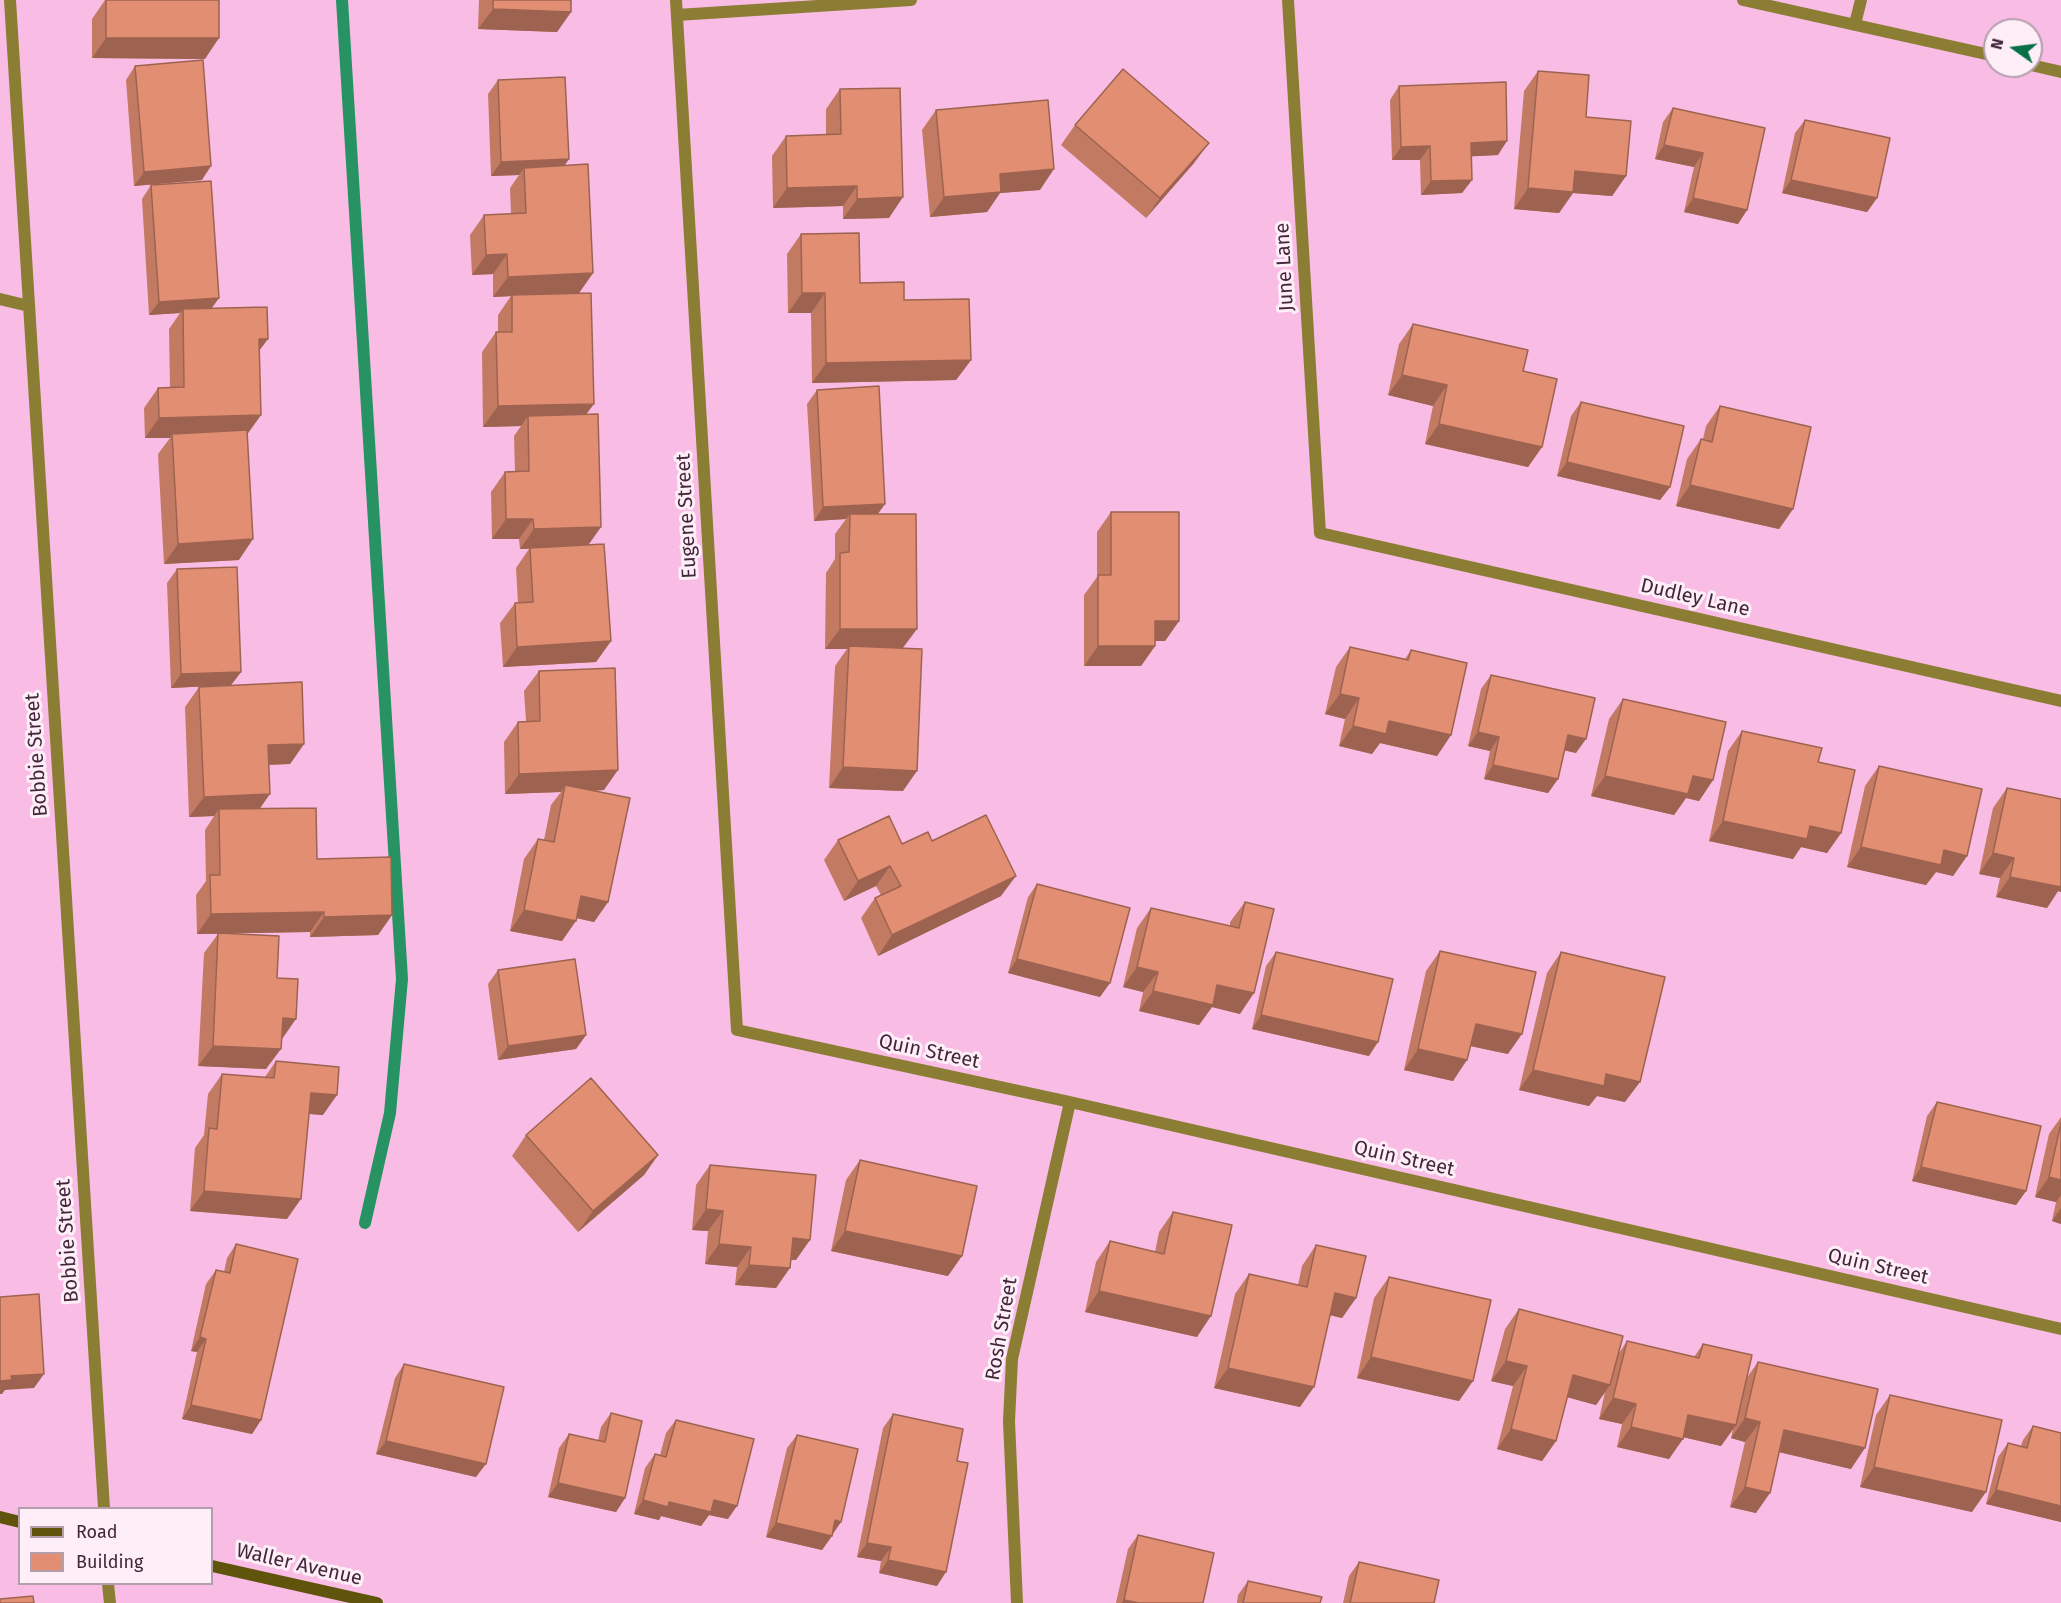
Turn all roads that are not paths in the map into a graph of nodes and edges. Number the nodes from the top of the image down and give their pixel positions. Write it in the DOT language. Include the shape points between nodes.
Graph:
graph roads {
  1 [pos="10,0"];
  2 [pos="676,0"];
  3 [pos="912,0"];
  4 [pos="1288,0"];
  5 [pos="1743,0"];
  6 [pos="1861,0"];
  7 [pos="677,15"];
  8 [pos="1856,24"];
  9 [pos="1983,53"];
  10 [pos="2043,68"];
  11 [pos="2061,72"];
  12 [pos="0,299"];
  13 [pos="29,306"];
  14 [pos="1320,532"];
  15 [pos="2061,701"];
  16 [pos="737,1030"];
  17 [pos="1070,1102"];
  18 [pos="2061,1329"];
  19 [pos="104,1507"];
  20 [pos="0,1517"];
  21 [pos="18,1522"];
  22 [pos="213,1566"];
  23 [pos="108,1585"];
  24 [pos="110,1603"];
  25 [pos="377,1603"];
  26 [pos="1017,1603"];
  1 -- 13 [label="street, Bobbie Street"];
  2 -- 7 [label="street, Eugene Street"];
  3 -- 7 [label="street"];
  4 -- 14 [label="street, June Lane"];
  5 -- 8 [label="street"];
  6 -- 8 [label="street"];
  7 -- 16 [label="street, Eugene Street"];
  8 -- 9 [label="street"];
  10 -- 11 [label="street"];
  12 -- 13 [label="street"];
  13 -- 19 [label="street, Bobbie Street"];
  14 -- 15 [label="street, Dudley Lane"];
  16 -- 17 [label="street, Quin Street"];
  17 -- 18 [label="street, Quin Street"];
  17 -- 26 [label="street, Rosh Street" via="1012,1359 1009,1421"];
  20 -- 21 [label="street"];
  22 -- 25 [label="street, Waller Avenue"];
  23 -- 24 [label="street"];
}
